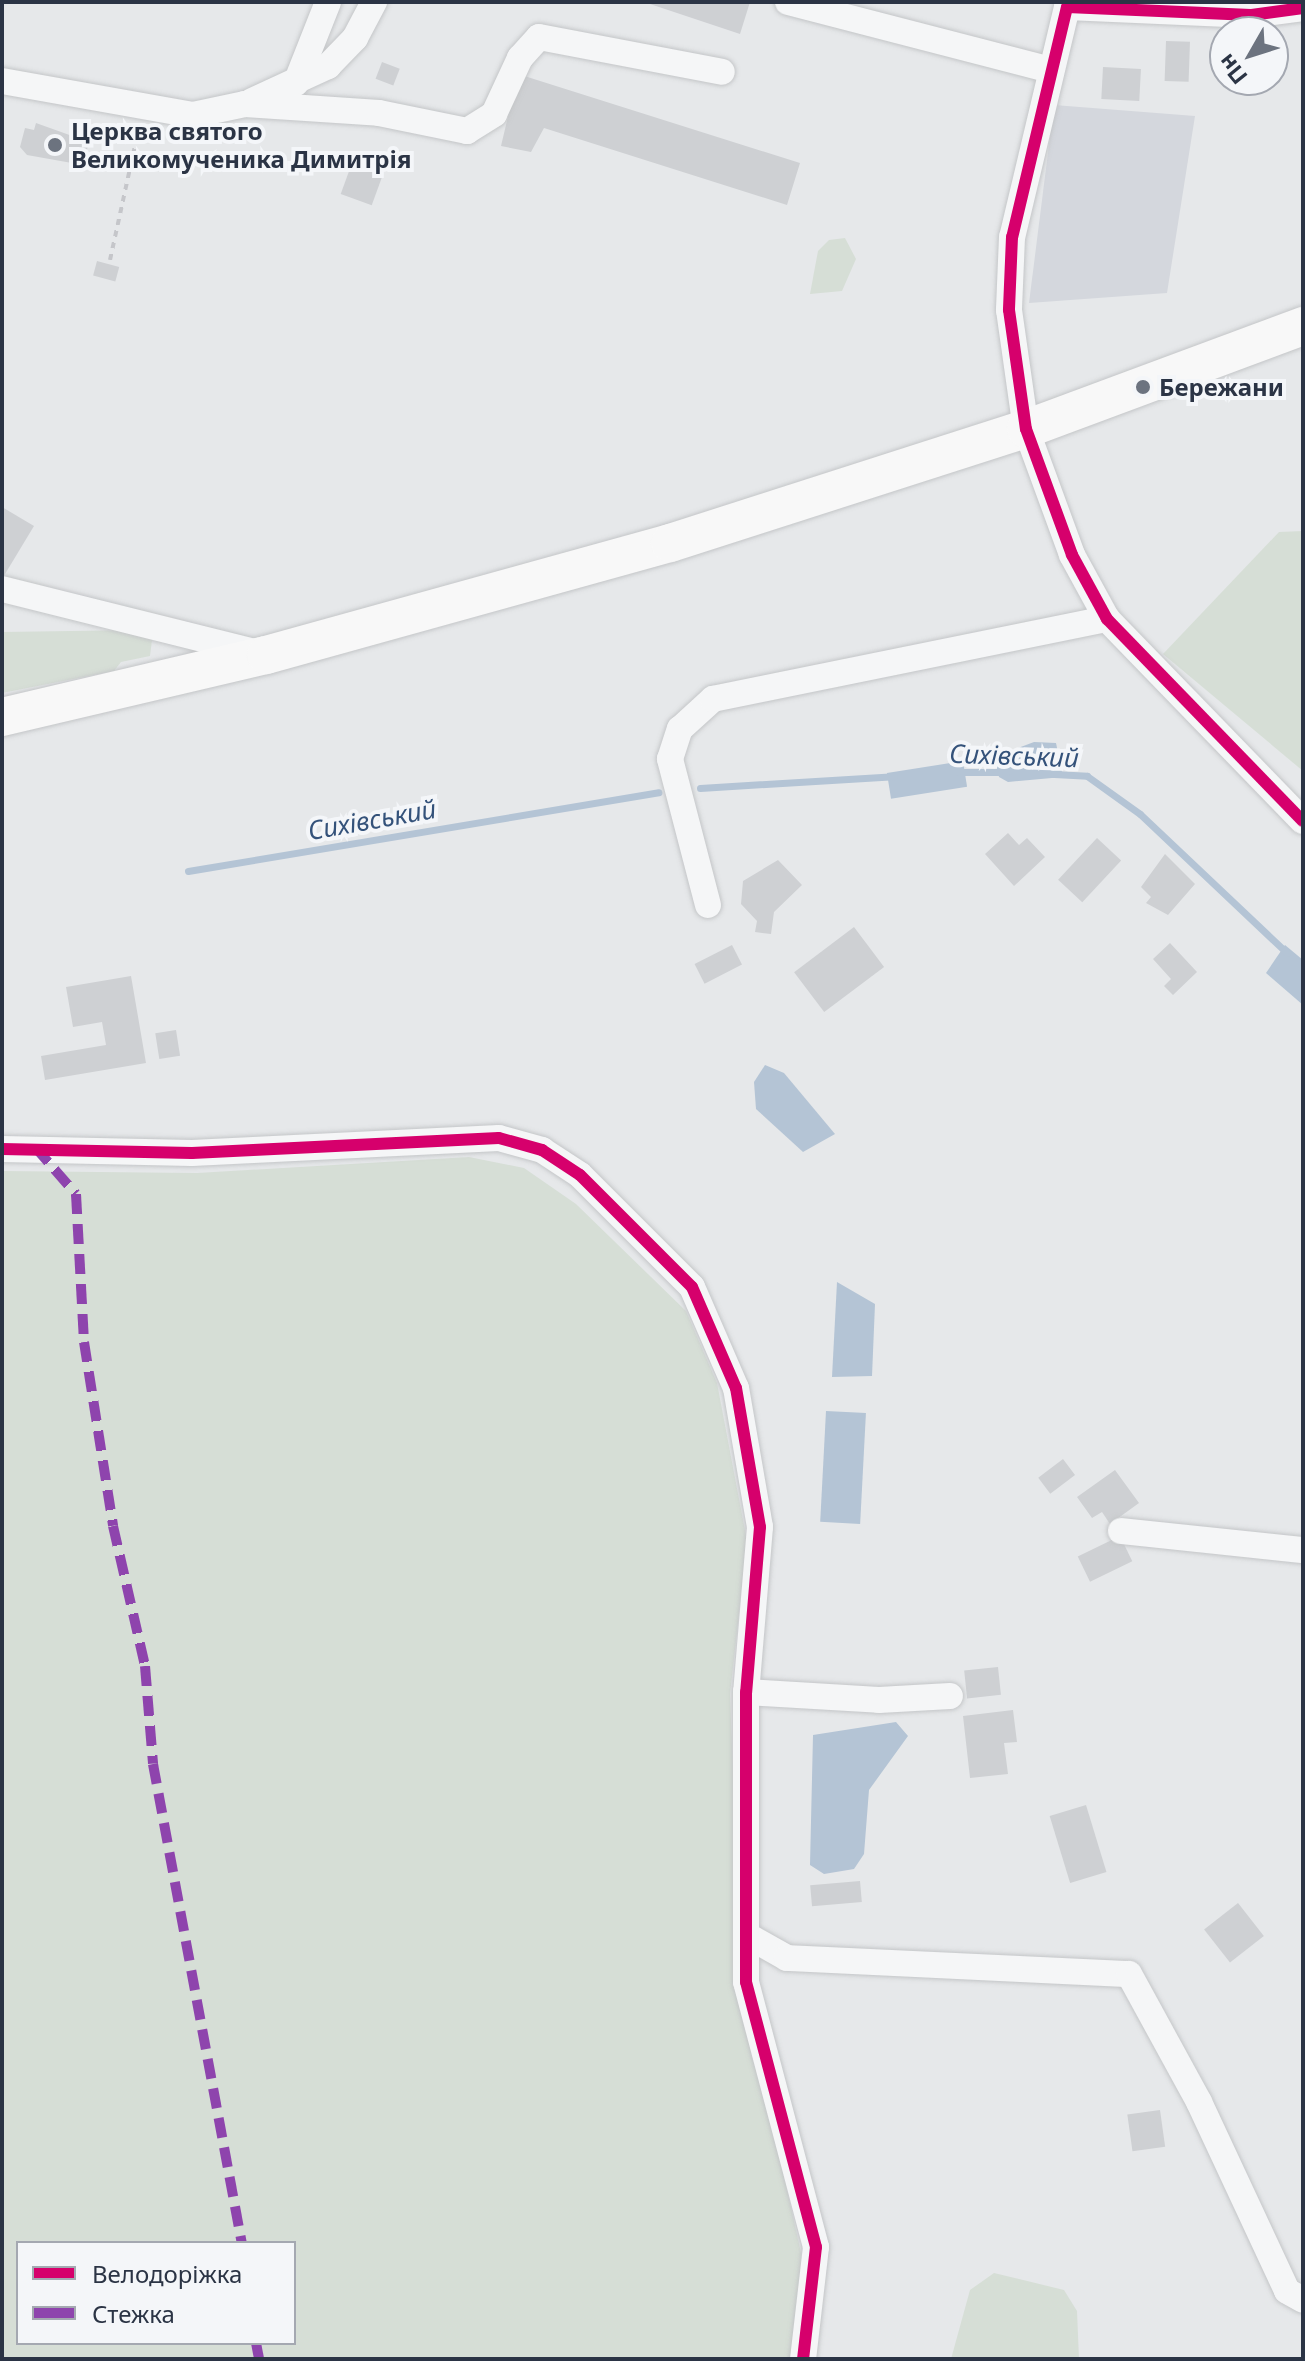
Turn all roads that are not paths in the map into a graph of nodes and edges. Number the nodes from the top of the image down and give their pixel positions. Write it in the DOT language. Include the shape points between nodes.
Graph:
graph roads {
  1 [pos="328,2"];
  2 [pos="374,2"];
  3 [pos="788,2"];
  4 [pos="1303,8"];
  5 [pos="1050,70"];
  6 [pos="722,72"];
  7 [pos="2,81"];
  8 [pos="296,83"];
  9 [pos="245,104"];
  10 [pos="1303,326"];
  11 [pos="1026,429"];
  12 [pos="2,589"];
  13 [pos="1107,619"];
  14 [pos="266,655"];
  15 [pos="2,717"];
  16 [pos="1303,821"];
  17 [pos="708,905"];
  18 [pos="2,1149"];
  19 [pos="1121,1531"];
  20 [pos="1303,1550"];
  21 [pos="746,1692"];
  22 [pos="950,1696"];
  23 [pos="748,1936"];
  24 [pos="1303,2300"];
  25 [pos="803,2359"];
  1 -- 8 [label="street"];
  2 -- 8 [label="street" via="355,38 328,66"];
  3 -- 5 [label="street"];
  4 -- 5 [label="street" via="1251,15 1067,7"];
  5 -- 11 [label="street" via="1012,237 1009,310"];
  6 -- 9 [label="street" via="539,37 520,58 494,114 467,131 379,113"];
  7 -- 9 [label="street" via="193,115"];
  8 -- 9 [label="street"];
  10 -- 11 [label="highway"];
  11 -- 13 [label="street" via="1072,555"];
  11 -- 14 [label="highway" via="670,543"];
  12 -- 14 [label="street"];
  13 -- 16 [label="street"];
  13 -- 17 [label="street" via="713,699 680,729 670,759"];
  14 -- 15 [label="highway"];
  18 -- 21 [label="street" via="192,1153 499,1138 542,1150 580,1175 692,1287 736,1388 760,1527"];
  19 -- 20 [label="street"];
  21 -- 22 [label="street"];
  21 -- 23 [label="street"];
  23 -- 24 [label="street" via="787,1958 1129,1974 1199,2102 1287,2291"];
  23 -- 25 [label="street" via="746,1982 816,2247"];
}
